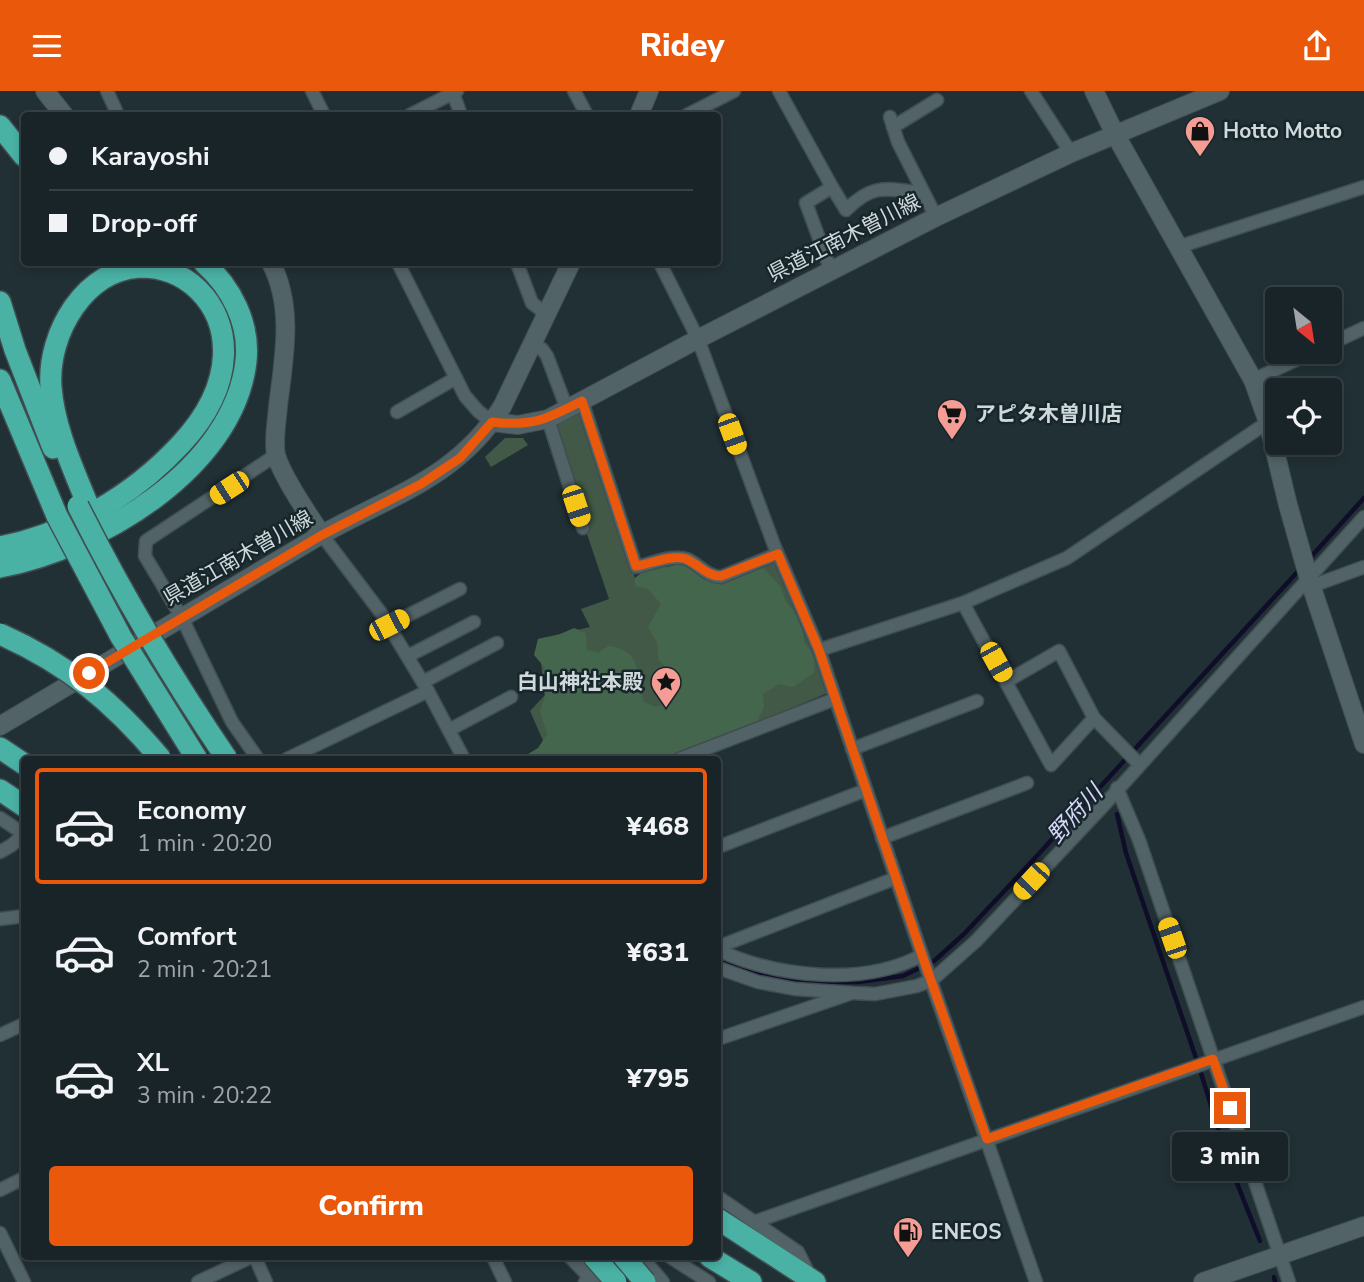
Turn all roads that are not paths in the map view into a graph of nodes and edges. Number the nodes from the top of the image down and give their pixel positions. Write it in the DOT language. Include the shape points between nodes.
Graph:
graph roads {
  1 [pos="45,91"];
  2 [pos="107,91"];
  3 [pos="312,91"];
  4 [pos="574,91"];
  5 [pos="649,91"];
  6 [pos="734,91"];
  7 [pos="779,91"];
  8 [pos="1031,91"];
  9 [pos="1094,91"];
  10 [pos="1220,91"];
  11 [pos="455,92"];
  12 [pos="937,100"];
  13 [pos="62,112"];
  14 [pos="117,112"];
  15 [pos="322,112"];
  16 [pos="416,112"];
  17 [pos="460,112"];
  18 [pos="585,112"];
  19 [pos="640,112"];
  20 [pos="693,112"];
  21 [pos="0,126"];
  22 [pos="1115,134"];
  23 [pos="21,152"];
  24 [pos="1071,152"];
  25 [pos="832,187"];
  26 [pos="1364,187"];
  27 [pos="923,193"];
  28 [pos="936,217"];
  29 [pos="1178,247"];
  30 [pos="207,266"];
  31 [pos="272,266"];
  32 [pos="400,266"];
  33 [pos="518,266"];
  34 [pos="570,266"];
  35 [pos="662,266"];
  36 [pos="831,271"];
  37 [pos="0,302"];
  38 [pos="546,314"];
  39 [pos="1364,328"];
  40 [pos="1342,338"];
  41 [pos="698,339"];
  42 [pos="532,345"];
  43 [pos="1287,364"];
  44 [pos="456,379"];
  45 [pos="0,380"];
  46 [pos="1253,380"];
  47 [pos="575,405"];
  48 [pos="397,412"];
  49 [pos="1265,414"];
  50 [pos="548,419"];
  51 [pos="492,422"];
  52 [pos="1265,424"];
  53 [pos="276,455"];
  54 [pos="1277,455"];
  55 [pos="82,505"];
  56 [pos="1364,517"];
  57 [pos="583,528"];
  58 [pos="322,535"];
  59 [pos="0,547"];
  60 [pos="778,554"];
  61 [pos="0,567"];
  62 [pos="1364,567"];
  63 [pos="1308,574"];
  64 [pos="460,589"];
  65 [pos="963,603"];
  66 [pos="182,618"];
  67 [pos="474,622"];
  68 [pos="389,625"];
  69 [pos="0,634"];
  70 [pos="497,643"];
  71 [pos="819,650"];
  72 [pos="408,656"];
  73 [pos="1007,681"];
  74 [pos="426,686"];
  75 [pos="511,697"];
  76 [pos="835,699"];
  77 [pos="977,701"];
  78 [pos="1094,718"];
  79 [pos="0,726"];
  80 [pos="449,730"];
  81 [pos="1364,744"];
  82 [pos="0,748"];
  83 [pos="852,748"];
  84 [pos="158,756"];
  85 [pos="195,756"];
  86 [pos="225,756"];
  87 [pos="256,756"];
  88 [pos="293,756"];
  89 [pos="462,756"];
  90 [pos="688,756"];
  91 [pos="1136,761"];
  92 [pos="21,762"];
  93 [pos="1027,783"];
  94 [pos="1117,788"];
  95 [pos="0,790"];
  96 [pos="866,790"];
  97 [pos="21,804"];
  98 [pos="0,818"];
  99 [pos="21,832"];
  100 [pos="21,837"];
  101 [pos="882,838"];
  102 [pos="721,846"];
  103 [pos="0,852"];
  104 [pos="896,878"];
  105 [pos="21,916"];
  106 [pos="0,919"];
  107 [pos="721,947"];
  108 [pos="721,949"];
  109 [pos="927,967"];
  110 [pos="721,969"];
  111 [pos="853,993"];
  112 [pos="1364,1007"];
  113 [pos="21,1025"];
  114 [pos="0,1035"];
  115 [pos="721,1038"];
  116 [pos="1213,1059"];
  117 [pos="987,1139"];
  118 [pos="21,1180"];
  119 [pos="0,1190"];
  120 [pos="721,1199"];
  121 [pos="721,1221"];
  122 [pos="754,1222"];
  123 [pos="1364,1226"];
  124 [pos="0,1233"];
  125 [pos="1280,1255"];
  126 [pos="246,1260"];
  127 [pos="255,1260"];
  128 [pos="494,1260"];
  129 [pos="572,1260"];
  130 [pos="597,1260"];
  131 [pos="620,1260"];
  132 [pos="627,1260"];
  133 [pos="645,1260"];
  134 [pos="675,1260"];
  135 [pos="715,1260"];
  136 [pos="590,1281"];
  137 [pos="814,1281"];
  138 [pos="24,1282"];
  139 [pos="198,1282"];
  140 [pos="266,1282"];
  141 [pos="505,1282"];
  142 [pos="616,1282"];
  143 [pos="645,1282"];
  144 [pos="663,1282"];
  145 [pos="709,1282"];
  146 [pos="751,1282"];
  147 [pos="1036,1282"];
  148 [pos="1203,1282"];
  149 [pos="1289,1282"];
  1 -- 13 [label="main road"];
  2 -- 14 [label="street"];
  3 -- 15 [label="street"];
  4 -- 18 [label="street"];
  5 -- 19 [label="main road"];
  6 -- 20 [label="street"];
  7 -- 25 [label="street"];
  8 -- 24 [label="street"];
  9 -- 22 [label="main road"];
  10 -- 22 [label="main road, 県道江南木曽川線"];
  11 -- 16 [label="street"];
  11 -- 17 [label="street"];
  12 -- 27 [label="street" via="891,122"];
  21 -- 23 [label="highway"];
  22 -- 24 [label="main road, 県道江南木曽川線"];
  22 -- 29 [label="main road"];
  24 -- 28 [label="main road, 県道江南木曽川線"];
  25 -- 27 [label="street" via="846,210 878,188"];
  25 -- 36 [label="street" via="806,203"];
  26 -- 29 [label="street"];
  27 -- 28 [label="street"];
  28 -- 36 [label="main road, 県道江南木曽川線"];
  29 -- 46 [label="main road"];
  30 -- 61 [label="highway" via="238,309 246,340 244,375 222,428 176,481 122,519 54,552"];
  31 -- 53 [label="main road" via="281,288 286,328"];
  32 -- 44 [label="street"];
  33 -- 38 [label="street" via="532,303"];
  34 -- 38 [label="main road, 県道江南木曽川線"];
  35 -- 41 [label="street"];
  36 -- 41 [label="main road, 県道江南木曽川線"];
  37 -- 55 [label="highway" via="47,435"];
  38 -- 42 [label="main road, 県道江南木曽川線"];
  39 -- 40 [label="street"];
  41 -- 47 [label="main road, 県道江南木曽川線"];
  41 -- 60 [label="street"];
  42 -- 47 [label="street" via="542,349"];
  42 -- 51 [label="main road, 県道江南木曽川線"];
  43 -- 46 [label="street"];
  44 -- 48 [label="street"];
  44 -- 51 [label="street" via="465,396"];
  45 -- 85 [label="highway, bridge" via="57,516 121,637"];
  46 -- 49 [label="main road"];
  47 -- 50 [label="main road, 県道江南木曽川線"];
  47 -- 60 [label="street" via="636,566 687,559 711,576 721,576"];
  50 -- 51 [label="main road, 県道江南木曽川線" via="518,425"];
  50 -- 57 [label="street"];
  51 -- 58 [label="main road, 県道江南木曽川線" via="460,458 421,484"];
  52 -- 65 [label="street" via="1067,558"];
  53 -- 58 [label="main road"];
  53 -- 66 [label="street" via="146,541 145,556"];
  54 -- 63 [label="main road"];
  55 -- 59 [label="highway" via="51,385 60,329 80,297 94,285 122,271 161,269 196,286 219,318 225,360 204,415 170,456 112,501 78,521"];
  55 -- 86 [label="highway, bridge" via="142,625"];
  56 -- 63 [label="street"];
  58 -- 66 [label="main road, 県道江南木曽川線"];
  58 -- 68 [label="street"];
  60 -- 71 [label="street"];
  62 -- 63 [label="street"];
  63 -- 81 [label="main road"];
  63 -- 91 [label="street"];
  64 -- 68 [label="street"];
  65 -- 71 [label="street"];
  65 -- 73 [label="street"];
  66 -- 79 [label="main road, 県道江南木曽川線"];
  66 -- 87 [label="street" via="232,722"];
  67 -- 72 [label="street"];
  68 -- 72 [label="street"];
  69 -- 84 [label="highway, bridge" via="32,648 87,683"];
  70 -- 74 [label="street"];
  71 -- 76 [label="street"];
  72 -- 74 [label="street"];
  73 -- 78 [label="street" via="1059,651"];
  73 -- 78 [label="street" via="1051,765"];
  74 -- 80 [label="street"];
  74 -- 88 [label="street"];
  75 -- 80 [label="street"];
  76 -- 83 [label="street"];
  76 -- 90 [label="street"];
  77 -- 83 [label="street"];
  78 -- 91 [label="street"];
  80 -- 89 [label="street"];
  82 -- 92 [label="highway"];
  83 -- 96 [label="street"];
  91 -- 94 [label="street"];
  93 -- 101 [label="street"];
  94 -- 109 [label="street" via="976,941"];
  94 -- 116 [label="street" via="1139,839"];
  95 -- 97 [label="highway"];
  96 -- 101 [label="street"];
  96 -- 102 [label="street"];
  98 -- 99 [label="street"];
  100 -- 103 [label="street"];
  101 -- 104 [label="street"];
  104 -- 107 [label="street"];
  104 -- 109 [label="street"];
  105 -- 106 [label="street"];
  108 -- 109 [label="street" via="761,967 797,972"];
  109 -- 111 [label="street" via="917,986"];
  109 -- 117 [label="street"];
  110 -- 111 [label="street" via="795,989"];
  111 -- 115 [label="street"];
  112 -- 116 [label="street"];
  113 -- 114 [label="street"];
  116 -- 117 [label="street"];
  116 -- 125 [label="street"];
  117 -- 122 [label="street"];
  117 -- 147 [label="street"];
  118 -- 119 [label="street"];
  120 -- 122 [label="street"];
  121 -- 137 [label="highway"];
  122 -- 137 [label="street" via="798,1252"];
  123 -- 125 [label="main road"];
  124 -- 138 [label="street"];
  125 -- 148 [label="main road"];
  125 -- 149 [label="street"];
  126 -- 139 [label="street"];
  127 -- 140 [label="street"];
  128 -- 141 [label="street"];
  129 -- 136 [label="street"];
  130 -- 142 [label="highway, bridge"];
  131 -- 136 [label="street"];
  132 -- 143 [label="highway, bridge"];
  133 -- 144 [label="street"];
  134 -- 145 [label="street"];
  135 -- 146 [label="highway"];
}
